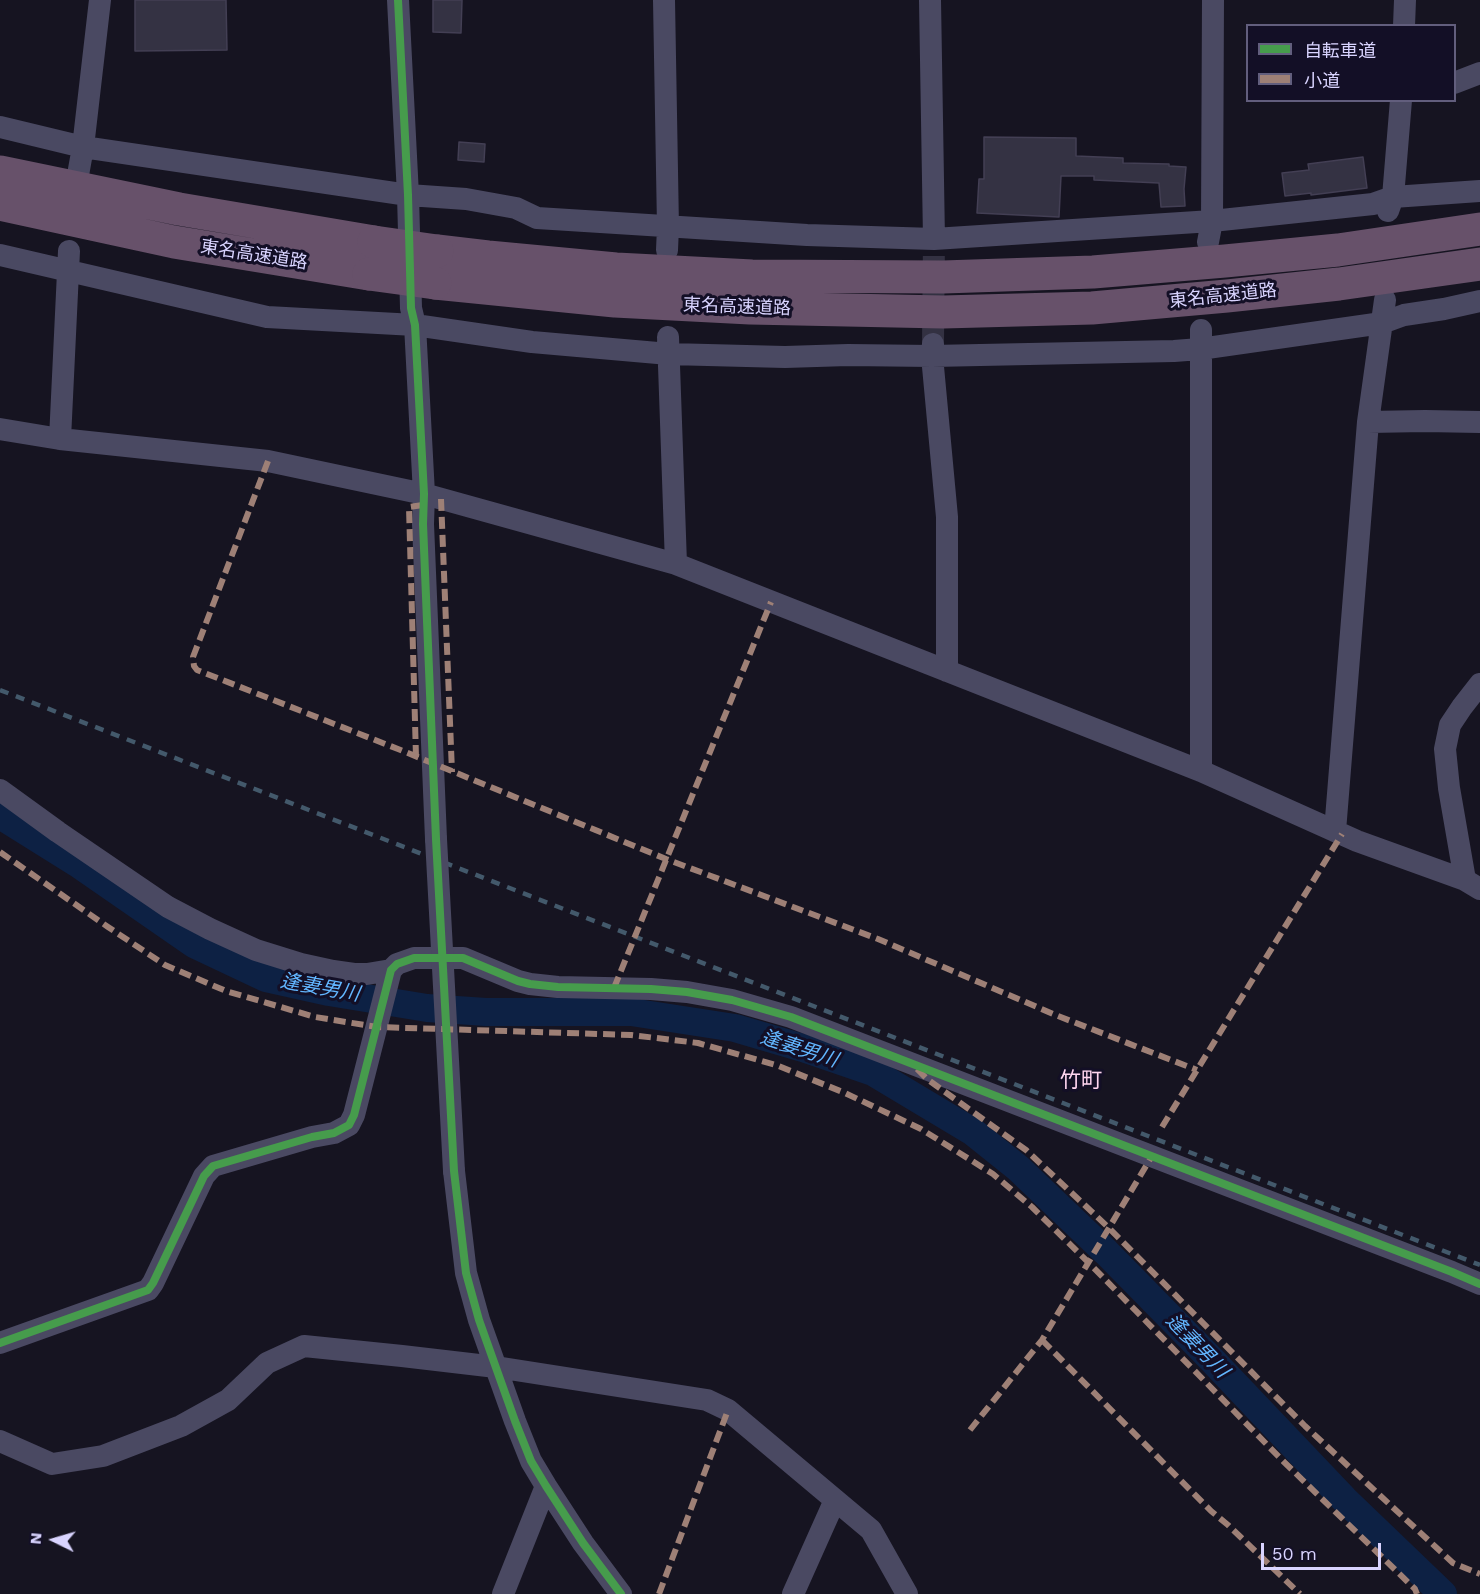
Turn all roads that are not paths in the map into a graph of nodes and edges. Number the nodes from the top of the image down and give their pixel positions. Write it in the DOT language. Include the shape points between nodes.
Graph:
graph roads {
  1 [pos="100,0"];
  2 [pos="398,0"];
  3 [pos="664,0"];
  4 [pos="930,0"];
  5 [pos="1213,0"];
  6 [pos="1405,0"];
  7 [pos="1404,24"];
  8 [pos="1480,73"];
  9 [pos="1456,83"];
  10 [pos="1404,102"];
  11 [pos="0,127"];
  12 [pos="83,147"];
  13 [pos="0,172"];
  14 [pos="78,175"];
  15 [pos="1480,191"];
  16 [pos="408,195"];
  17 [pos="0,204"];
  18 [pos="1391,205"];
  19 [pos="668,227"];
  20 [pos="1480,229"];
  21 [pos="1210,232"];
  22 [pos="934,239"];
  23 [pos="667,250"];
  24 [pos="0,255"];
  25 [pos="68,261"];
  26 [pos="1480,264"];
  27 [pos="1384,300"];
  28 [pos="1480,301"];
  29 [pos="1382,323"];
  30 [pos="415,326"];
  31 [pos="1200,339"];
  32 [pos="669,345"];
  33 [pos="932,350"];
  34 [pos="1368,422"];
  35 [pos="1480,422"];
  36 [pos="0,429"];
  37 [pos="60,439"];
  38 [pos="424,494"];
  39 [pos="676,564"];
  40 [pos="947,671"];
  41 [pos="1480,684"];
  42 [pos="1201,771"];
  43 [pos="0,790"];
  44 [pos="1335,831"];
  45 [pos="1472,885"];
  46 [pos="389,980"];
  47 [pos="1480,1284"];
  48 [pos="0,1343"];
  49 [pos="496,1367"];
  50 [pos="0,1441"];
  51 [pos="546,1486"];
  52 [pos="836,1500"];
  53 [pos="503,1594"];
  54 [pos="621,1594"];
  55 [pos="793,1594"];
  56 [pos="907,1594"];
  1 -- 12 [label="street"];
  2 -- 16 [label="street"];
  3 -- 19 [label="street"];
  4 -- 22 [label="street"];
  5 -- 21 [label="street"];
  6 -- 7 [label="street"];
  8 -- 9 [label="street"];
  10 -- 18 [label="street"];
  11 -- 12 [label="street"];
  12 -- 14 [label="street"];
  12 -- 16 [label="street"];
  13 -- 20 [label="highway, 東名高速道路, bridge" via="179,209 437,251 638,270 752,276 943,277 1093,272 1338,250"];
  15 -- 18 [label="street"];
  16 -- 19 [label="street" via="466,199 516,208 537,218"];
  16 -- 30 [label="street" via="411,308"];
  17 -- 26 [label="highway, 東名高速道路, bridge" via="174,242 435,284 615,301 750,308 944,312 1092,308 1339,284"];
  18 -- 21 [label="street" via="1373,204"];
  19 -- 22 [label="street"];
  19 -- 23 [label="street"];
  21 -- 22 [label="street"];
  24 -- 25 [label="street"];
  25 -- 30 [label="street" via="267,317"];
  25 -- 37 [label="street"];
  27 -- 29 [label="street"];
  28 -- 29 [label="street"];
  29 -- 31 [label="street"];
  29 -- 34 [label="street"];
  30 -- 32 [label="street" via="532,342"];
  30 -- 38 [label="street"];
  31 -- 33 [label="street" via="1174,351"];
  31 -- 42 [label="street"];
  32 -- 33 [label="street" via="785,357"];
  32 -- 39 [label="street"];
  33 -- 40 [label="street" via="947,517"];
  34 -- 35 [label="street"];
  34 -- 44 [label="street"];
  36 -- 37 [label="street"];
  37 -- 38 [label="street" via="268,462"];
  38 -- 39 [label="street"];
  38 -- 49 [label="street, bridge" via="436,839 454,1171 466,1273"];
  39 -- 40 [label="street"];
  40 -- 42 [label="street"];
  41 -- 45 [label="street" via="1450,725 1445,749 1449,788"];
  42 -- 44 [label="street"];
  43 -- 46 [label="street" via="168,906 210,929 256,950 301,964"];
  44 -- 45 [label="street"];
  46 -- 47 [label="street" via="397,964 414,958 454,957 530,984 687,992 772,1011"];
  46 -- 48 [label="street" via="349,1125 334,1133 213,1166 204,1176 148,1290"];
  49 -- 50 [label="street" via="304,1346 267,1363 228,1400 181,1426 103,1456 52,1464"];
  49 -- 51 [label="street" via="514,1421"];
  49 -- 52 [label="street" via="706,1400 728,1410"];
  51 -- 53 [label="street"];
  51 -- 54 [label="street"];
  52 -- 55 [label="street"];
  52 -- 56 [label="street" via="871,1530"];
}
